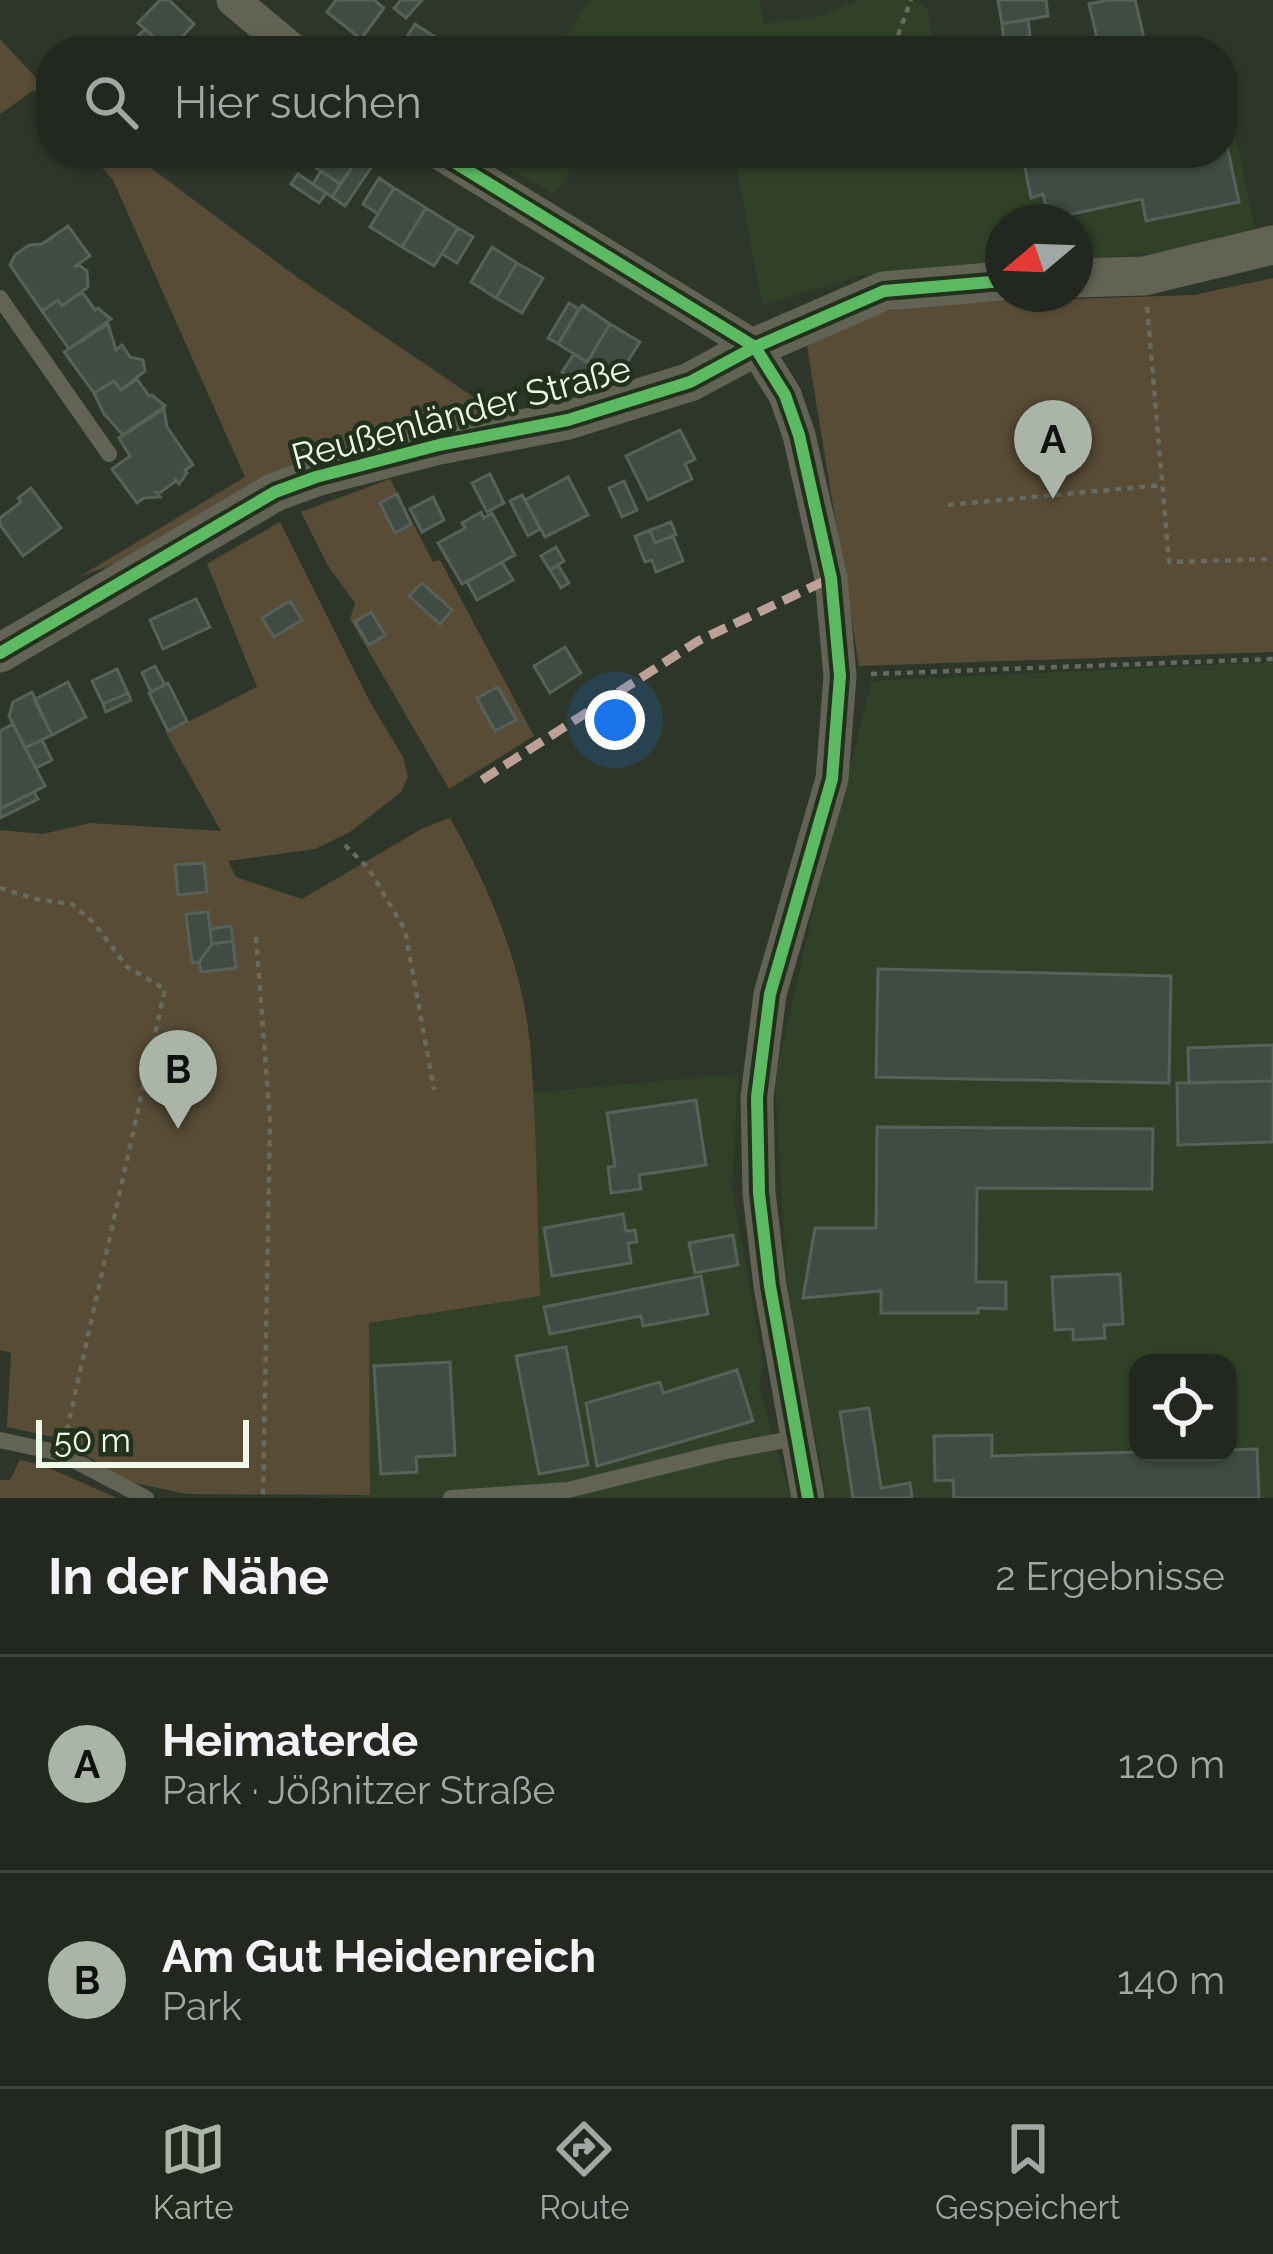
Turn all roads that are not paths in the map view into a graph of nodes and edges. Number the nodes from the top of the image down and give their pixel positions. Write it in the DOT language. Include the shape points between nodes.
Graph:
graph roads {
  1 [pos="232,0"];
  2 [pos="276,36"];
  3 [pos="463,168"];
  4 [pos="1273,245"];
  5 [pos="1093,277"];
  6 [pos="985,283"];
  7 [pos="0,298"];
  8 [pos="754,347"];
  9 [pos="110,454"];
  10 [pos="0,652"];
  11 [pos="796,1438"];
  12 [pos="0,1440"];
  13 [pos="146,1498"];
  14 [pos="451,1498"];
  15 [pos="808,1498"];
  1 -- 2 [label="street"];
  3 -- 8 [label="street"];
  4 -- 5 [label="street" via="1144,275"];
  6 -- 8 [label="street, Reußenländer Straße" via="884,291"];
  7 -- 9 [label="lane"];
  8 -- 10 [label="street, Reußenländer Straße" via="690,382 568,420 439,445 275,492"];
  8 -- 11 [label="street" via="799,434 831,578 840,676 832,779 770,994 757,1097 759,1193"];
  11 -- 14 [label="lane" via="568,1490"];
  11 -- 15 [label="street"];
  12 -- 13 [label="lane" via="60,1453"];
}
